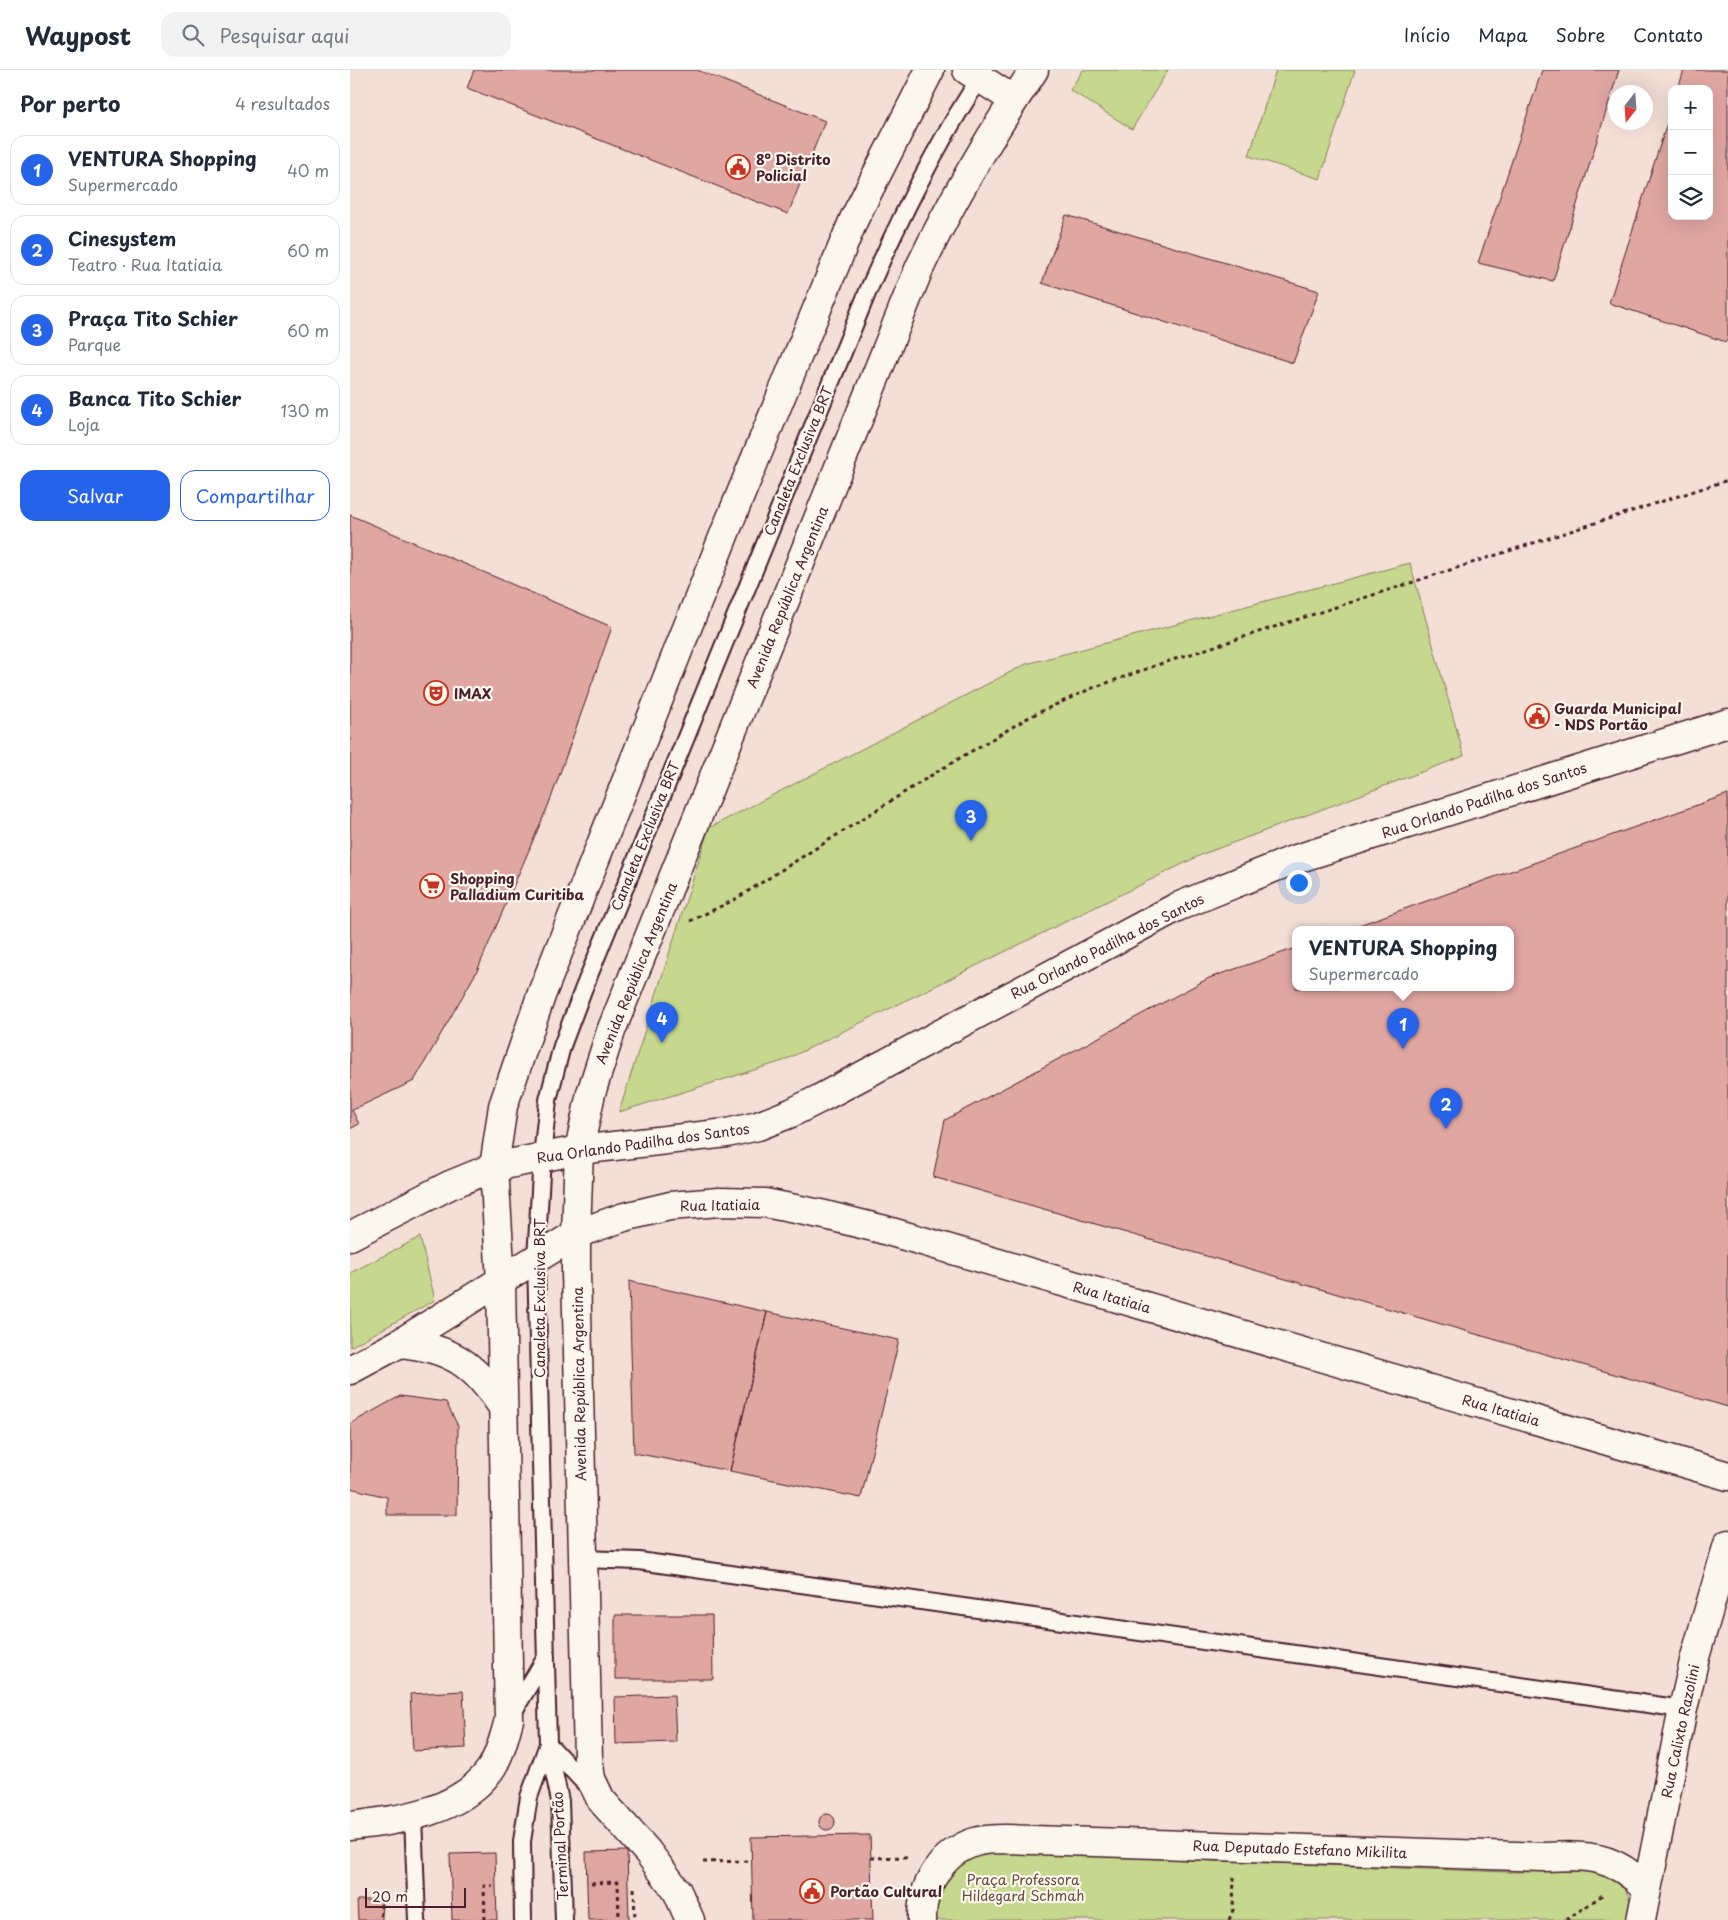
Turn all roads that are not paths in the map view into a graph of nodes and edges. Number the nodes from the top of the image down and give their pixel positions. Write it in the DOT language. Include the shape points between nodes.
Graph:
graph roads {
  1 [pos="930,70"];
  2 [pos="1034,70"];
  3 [pos="977,73"];
  4 [pos="1014,100"];
  5 [pos="1728,723"];
  6 [pos="579,1150"];
  7 [pos="542,1157"];
  8 [pos="494,1167"];
  9 [pos="576,1234"];
  10 [pos="350,1236"];
  11 [pos="536,1259"];
  12 [pos="500,1281"];
  13 [pos="400,1344"];
  14 [pos="350,1370"];
  15 [pos="502,1406"];
  16 [pos="1728,1476"];
  17 [pos="1728,1544"];
  18 [pos="583,1559"];
  19 [pos="546,1657"];
  20 [pos="1683,1709"];
  21 [pos="509,1720"];
  22 [pos="548,1744"];
  23 [pos="601,1800"];
  24 [pos="413,1816"];
  25 [pos="350,1826"];
  26 [pos="1647,1889"];
  27 [pos="418,1920"];
  28 [pos="523,1920"];
  29 [pos="564,1920"];
  30 [pos="690,1920"];
  31 [pos="922,1920"];
  32 [pos="1641,1920"];
  1 -- 8 [label="street" via="854,219 726,530 546,983 503,1106"];
  2 -- 4 [label="street, Avenida República Argentina"];
  3 -- 4 [label="street"];
  3 -- 7 [label="lane, Canaleta Exclusiva BRT" via="898,223 868,290 590,971 562,1046 548,1100"];
  4 -- 6 [label="street, Avenida República Argentina" via="975,162 919,268 599,1066"];
  5 -- 6 [label="street, Rua Orlando Padilha dos Santos" via="1293,860 1241,880 1177,907 819,1099 758,1126 727,1133"];
  6 -- 7 [label="street, Rua Orlando Padilha dos Santos"];
  6 -- 9 [label="street, Avenida República Argentina"];
  7 -- 8 [label="street, Rua Orlando Padilha dos Santos"];
  7 -- 11 [label="lane, Canaleta Exclusiva BRT"];
  8 -- 10 [label="street, Rua Orlando Padilha dos Santos" via="450,1185"];
  8 -- 12 [label="street"];
  9 -- 11 [label="street, Rua Itatiaia"];
  9 -- 16 [label="street, Rua Itatiaia" via="624,1217 670,1206 709,1203 765,1204 825,1215"];
  9 -- 18 [label="street, Avenida República Argentina"];
  11 -- 12 [label="street, Rua Itatiaia"];
  11 -- 19 [label="lane, Canaleta Exclusiva BRT"];
  12 -- 13 [label="street, Rua Itatiaia"];
  12 -- 15 [label="street"];
  13 -- 14 [label="street, Rua Itatiaia"];
  13 -- 15 [label="street" via="438,1349 458,1359 490,1387"];
  15 -- 21 [label="street"];
  17 -- 20 [label="street, Rua Calixto Razolini"];
  18 -- 20 [label="lane" via="639,1561"];
  18 -- 23 [label="street, Avenida República Argentina" via="588,1757 591,1779"];
  19 -- 21 [label="lane"];
  19 -- 22 [label="lane, Canaleta Exclusiva BRT"];
  20 -- 26 [label="street, Rua Calixto Razolini"];
  21 -- 24 [label="street" via="501,1749 475,1788 454,1801"];
  22 -- 23 [label="lane"];
  22 -- 28 [label="lane, Terminal Portão" via="529,1797 522,1842"];
  22 -- 29 [label="lane, Terminal Portão" via="560,1801"];
  23 -- 30 [label="street, Avenida República Argentina" via="647,1851 677,1891"];
  24 -- 25 [label="street"];
  24 -- 27 [label="lane"];
  26 -- 31 [label="street, Rua Deputado Estefano Mikilita" via="1633,1874 1608,1861 1582,1855 1544,1857 1006,1839 977,1841 958,1848 948,1857 925,1892"];
  26 -- 32 [label="street, Rua Calixto Razolini"];
}
